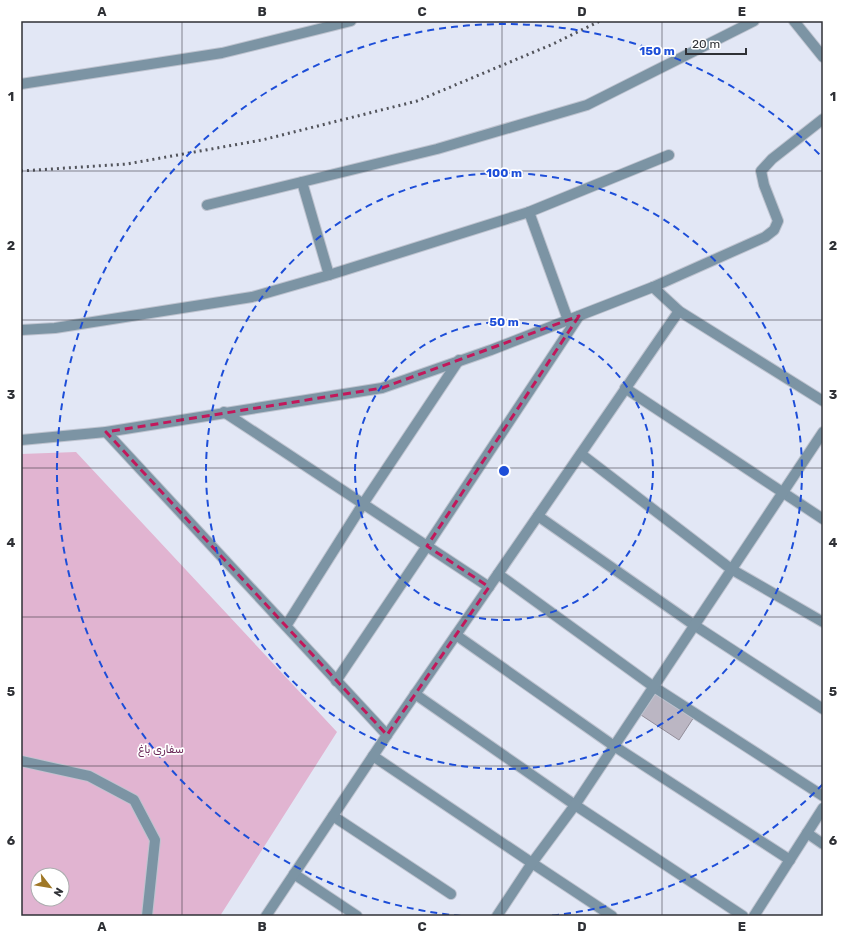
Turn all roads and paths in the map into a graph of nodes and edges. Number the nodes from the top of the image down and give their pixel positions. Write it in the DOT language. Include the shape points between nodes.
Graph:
graph roads {
  1 [pos="351,21"];
  2 [pos="754,21"];
  3 [pos="794,21"];
  4 [pos="823,57"];
  5 [pos="21,84"];
  6 [pos="823,119"];
  7 [pos="669,155"];
  8 [pos="302,182"];
  9 [pos="207,205"];
  10 [pos="529,212"];
  11 [pos="329,275"];
  12 [pos="653,287"];
  13 [pos="679,311"];
  14 [pos="579,316"];
  15 [pos="568,320"];
  16 [pos="21,330"];
  17 [pos="459,360"];
  18 [pos="625,388"];
  19 [pos="823,401"];
  20 [pos="224,412"];
  21 [pos="106,432"];
  22 [pos="823,432"];
  23 [pos="21,440"];
  24 [pos="580,454"];
  25 [pos="783,493"];
  26 [pos="364,504"];
  27 [pos="538,516"];
  28 [pos="823,519"];
  29 [pos="427,546"];
  30 [pos="731,569"];
  31 [pos="498,574"];
  32 [pos="489,587"];
  33 [pos="823,622"];
  34 [pos="694,625"];
  35 [pos="286,626"];
  36 [pos="456,635"];
  37 [pos="336,681"];
  38 [pos="654,687"];
  39 [pos="415,694"];
  40 [pos="823,709"];
  41 [pos="387,736"];
  42 [pos="614,746"];
  43 [pos="373,756"];
  44 [pos="21,761"];
  45 [pos="823,796"];
  46 [pos="575,805"];
  47 [pos="823,808"];
  48 [pos="333,816"];
  49 [pos="807,833"];
  50 [pos="823,844"];
  51 [pos="790,860"];
  52 [pos="532,864"];
  53 [pos="294,874"];
  54 [pos="451,894"];
  55 [pos="756,915"];
  56 [pos="147,916"];
  57 [pos="266,916"];
  58 [pos="357,916"];
  59 [pos="497,916"];
  60 [pos="612,916"];
  61 [pos="743,916"];
  1 -- 5 [label="street" via="222,53"];
  2 -- 8 [label="street" via="587,105 437,149"];
  3 -- 4 [label="street"];
  6 -- 12 [label="street" via="772,159 761,171 778,221 774,230 765,237"];
  7 -- 10 [label="street"];
  8 -- 9 [label="street"];
  8 -- 11 [label="street"];
  10 -- 11 [label="street"];
  10 -- 15 [label="street"];
  11 -- 16 [label="street" via="252,297 62,327"];
  12 -- 13 [label="street"];
  12 -- 14 [label="street"];
  13 -- 18 [label="street"];
  13 -- 19 [label="street"];
  14 -- 15 [label="street"];
  14 -- 29 [label="street"];
  15 -- 17 [label="street"];
  17 -- 20 [label="street" via="382,388"];
  17 -- 26 [label="street"];
  18 -- 24 [label="street"];
  18 -- 25 [label="street"];
  20 -- 21 [label="street"];
  20 -- 26 [label="street"];
  21 -- 23 [label="street"];
  21 -- 35 [label="street"];
  22 -- 25 [label="street"];
  24 -- 27 [label="street"];
  24 -- 30 [label="street"];
  25 -- 28 [label="street"];
  25 -- 30 [label="street"];
  26 -- 29 [label="street"];
  26 -- 35 [label="street"];
  27 -- 31 [label="street"];
  27 -- 34 [label="street"];
  29 -- 32 [label="street"];
  29 -- 37 [label="street"];
  30 -- 33 [label="street"];
  30 -- 34 [label="street"];
  31 -- 32 [label="street"];
  31 -- 38 [label="street"];
  32 -- 36 [label="street"];
  34 -- 38 [label="street"];
  34 -- 40 [label="street"];
  35 -- 37 [label="street"];
  36 -- 39 [label="street"];
  36 -- 42 [label="street"];
  37 -- 41 [label="street"];
  38 -- 42 [label="street"];
  38 -- 45 [label="street"];
  39 -- 41 [label="street"];
  39 -- 46 [label="street"];
  41 -- 43 [label="street"];
  42 -- 46 [label="street"];
  42 -- 51 [label="street"];
  43 -- 48 [label="street"];
  43 -- 52 [label="street"];
  44 -- 56 [label="street" via="89,776 134,800 155,840"];
  46 -- 52 [label="street"];
  46 -- 61 [label="street"];
  47 -- 49 [label="street"];
  48 -- 53 [label="street"];
  48 -- 54 [label="street"];
  49 -- 50 [label="street"];
  49 -- 51 [label="street"];
  51 -- 55 [label="street"];
  52 -- 59 [label="street"];
  52 -- 60 [label="street"];
  53 -- 57 [label="street"];
  53 -- 58 [label="street"];
}
